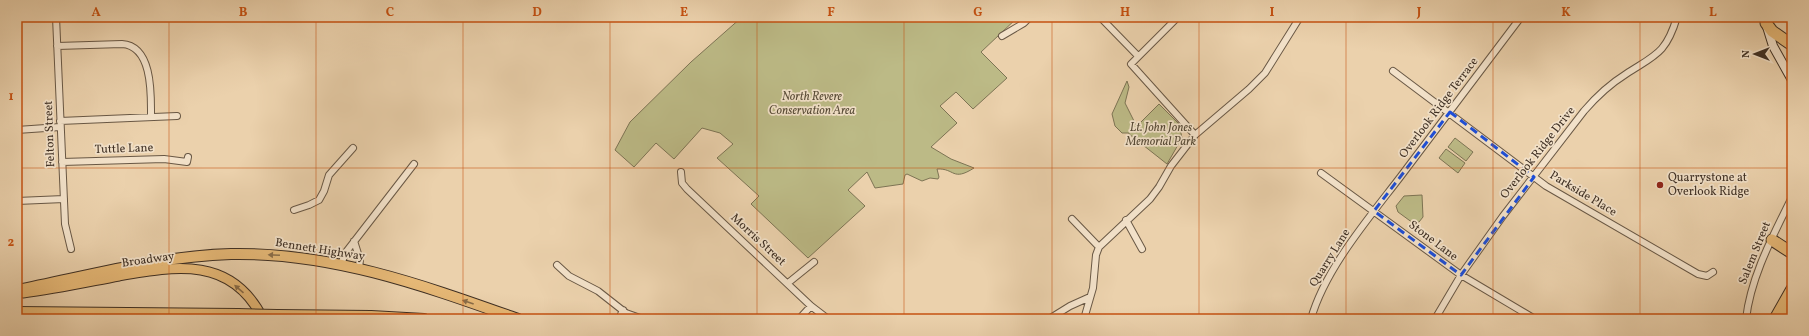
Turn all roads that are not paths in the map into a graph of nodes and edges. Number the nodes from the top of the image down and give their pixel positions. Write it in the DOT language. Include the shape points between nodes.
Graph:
graph roads {
  1 [pos="56,17"];
  2 [pos="1030,17"];
  3 [pos="1100,17"];
  4 [pos="1178,17"];
  5 [pos="1300,17"];
  6 [pos="1521,17"];
  7 [pos="1676,18"];
  8 [pos="1765,20"];
  9 [pos="1002,36"];
  10 [pos="1792,45"];
  11 [pos="57,46"];
  12 [pos="1138,56"];
  13 [pos="1393,71"];
  14 [pos="1792,80"];
  15 [pos="1450,112"];
  16 [pos="151,116"];
  17 [pos="177,116"];
  18 [pos="60,124"];
  19 [pos="17,130"];
  20 [pos="1195,135"];
  21 [pos="353,148"];
  22 [pos="188,159"];
  23 [pos="62,162"];
  24 [pos="414,164"];
  25 [pos="681,172"];
  26 [pos="1322,173"];
  27 [pos="1534,177"];
  28 [pos="1792,198"];
  29 [pos="64,199"];
  30 [pos="17,201"];
  31 [pos="294,210"];
  32 [pos="1374,211"];
  33 [pos="1072,220"];
  34 [pos="1126,220"];
  35 [pos="1772,240"];
  36 [pos="354,241"];
  37 [pos="1792,245"];
  38 [pos="1099,247"];
  39 [pos="71,248"];
  40 [pos="1142,249"];
  41 [pos="1792,253"];
  42 [pos="814,262"];
  43 [pos="341,264"];
  44 [pos="557,265"];
  45 [pos="359,268"];
  46 [pos="1713,272"];
  47 [pos="1461,275"];
  48 [pos="788,284"];
  49 [pos="1792,289"];
  50 [pos="17,290"];
  51 [pos="17,294"];
  52 [pos="1090,297"];
  53 [pos="811,306"];
  54 [pos="623,310"];
  55 [pos="1792,311"];
  56 [pos="17,312"];
  57 [pos="263,319"];
  58 [pos="424,319"];
  59 [pos="518,319"];
  60 [pos="619,319"];
  61 [pos="643,319"];
  62 [pos="799,319"];
  63 [pos="828,319"];
  64 [pos="1049,319"];
  65 [pos="1084,319"];
  66 [pos="1311,319"];
  67 [pos="1435,319"];
  68 [pos="1535,319"];
  69 [pos="1746,319"];
  70 [pos="1775,319"];
  71 [pos="1787,319"];
  1 -- 11 [label="street, Felton Street"];
  2 -- 9 [label="street"];
  3 -- 12 [label="street"];
  4 -- 12 [label="street"];
  5 -- 20 [label="street" via="1265,73"];
  6 -- 15 [label="street, Overlook Ridge Terrace"];
  7 -- 27 [label="street, Overlook Ridge Drive" via="1668,40 1661,50 1618,79 1596,98"];
  8 -- 10 [label="highway" via="1772,31"];
  8 -- 14 [label="main road" via="1773,46"];
  11 -- 16 [label="street" via="131,46 142,58 149,74"];
  11 -- 18 [label="street, Felton Street"];
  12 -- 20 [label="street" via="1131,64"];
  13 -- 15 [label="street, Parkside Place"];
  15 -- 27 [label="street, Parkside Place"];
  15 -- 32 [label="street, Overlook Ridge Terrace"];
  16 -- 17 [label="street"];
  16 -- 18 [label="street"];
  18 -- 19 [label="street"];
  18 -- 23 [label="street, Felton Street"];
  20 -- 34 [label="street" via="1171,166 1160,187"];
  21 -- 31 [label="street" via="329,175 319,200"];
  22 -- 23 [label="street, Tuttle Lane"];
  23 -- 29 [label="street, Felton Street"];
  24 -- 36 [label="street"];
  25 -- 48 [label="street, Morris Street" via="682,183 687,190"];
  26 -- 32 [label="street, Stone Lane"];
  27 -- 46 [label="street, Parkside Place" via="1698,274 1707,276"];
  27 -- 47 [label="street, Overlook Ridge Drive"];
  28 -- 35 [label="street, Salem Street"];
  29 -- 30 [label="street"];
  29 -- 39 [label="street, Felton Street" via="65,224"];
  32 -- 47 [label="street, Stone Lane"];
  32 -- 66 [label="street, Quarry Lane" via="1321,290"];
  33 -- 38 [label="street"];
  34 -- 38 [label="street"];
  34 -- 40 [label="street"];
  35 -- 37 [label="highway"];
  35 -- 41 [label="highway"];
  35 -- 69 [label="street, Salem Street" via="1752,288"];
  36 -- 43 [label="street"];
  36 -- 45 [label="street" via="360,260"];
  38 -- 52 [label="street"];
  42 -- 48 [label="street"];
  43 -- 45 [label="highway, Bennett Highway"];
  43 -- 50 [label="highway, Bennett Highway, one-way" via="277,255 207,256 155,262"];
  44 -- 54 [label="street" via="567,279 598,291"];
  59 -- 45 [label="highway, Bennett Highway, one-way" via="426,287"];
  47 -- 67 [label="street, Overlook Ridge Drive"];
  47 -- 68 [label="street, Stone Lane"];
  48 -- 53 [label="street, Morris Street"];
  49 -- 70 [label="highway"];
  57 -- 51 [label="main road, Broadway, one-way" via="250,300 234,284 217,275 193,268 149,271"];
  52 -- 64 [label="street"];
  52 -- 65 [label="street"];
  53 -- 62 [label="street"];
  53 -- 63 [label="street, Morris Street"];
  54 -- 60 [label="street"];
  54 -- 61 [label="street"];
  55 -- 71 [label="highway"];
  56 -- 58 [label="highway, bridge" via="371,316"];
}
